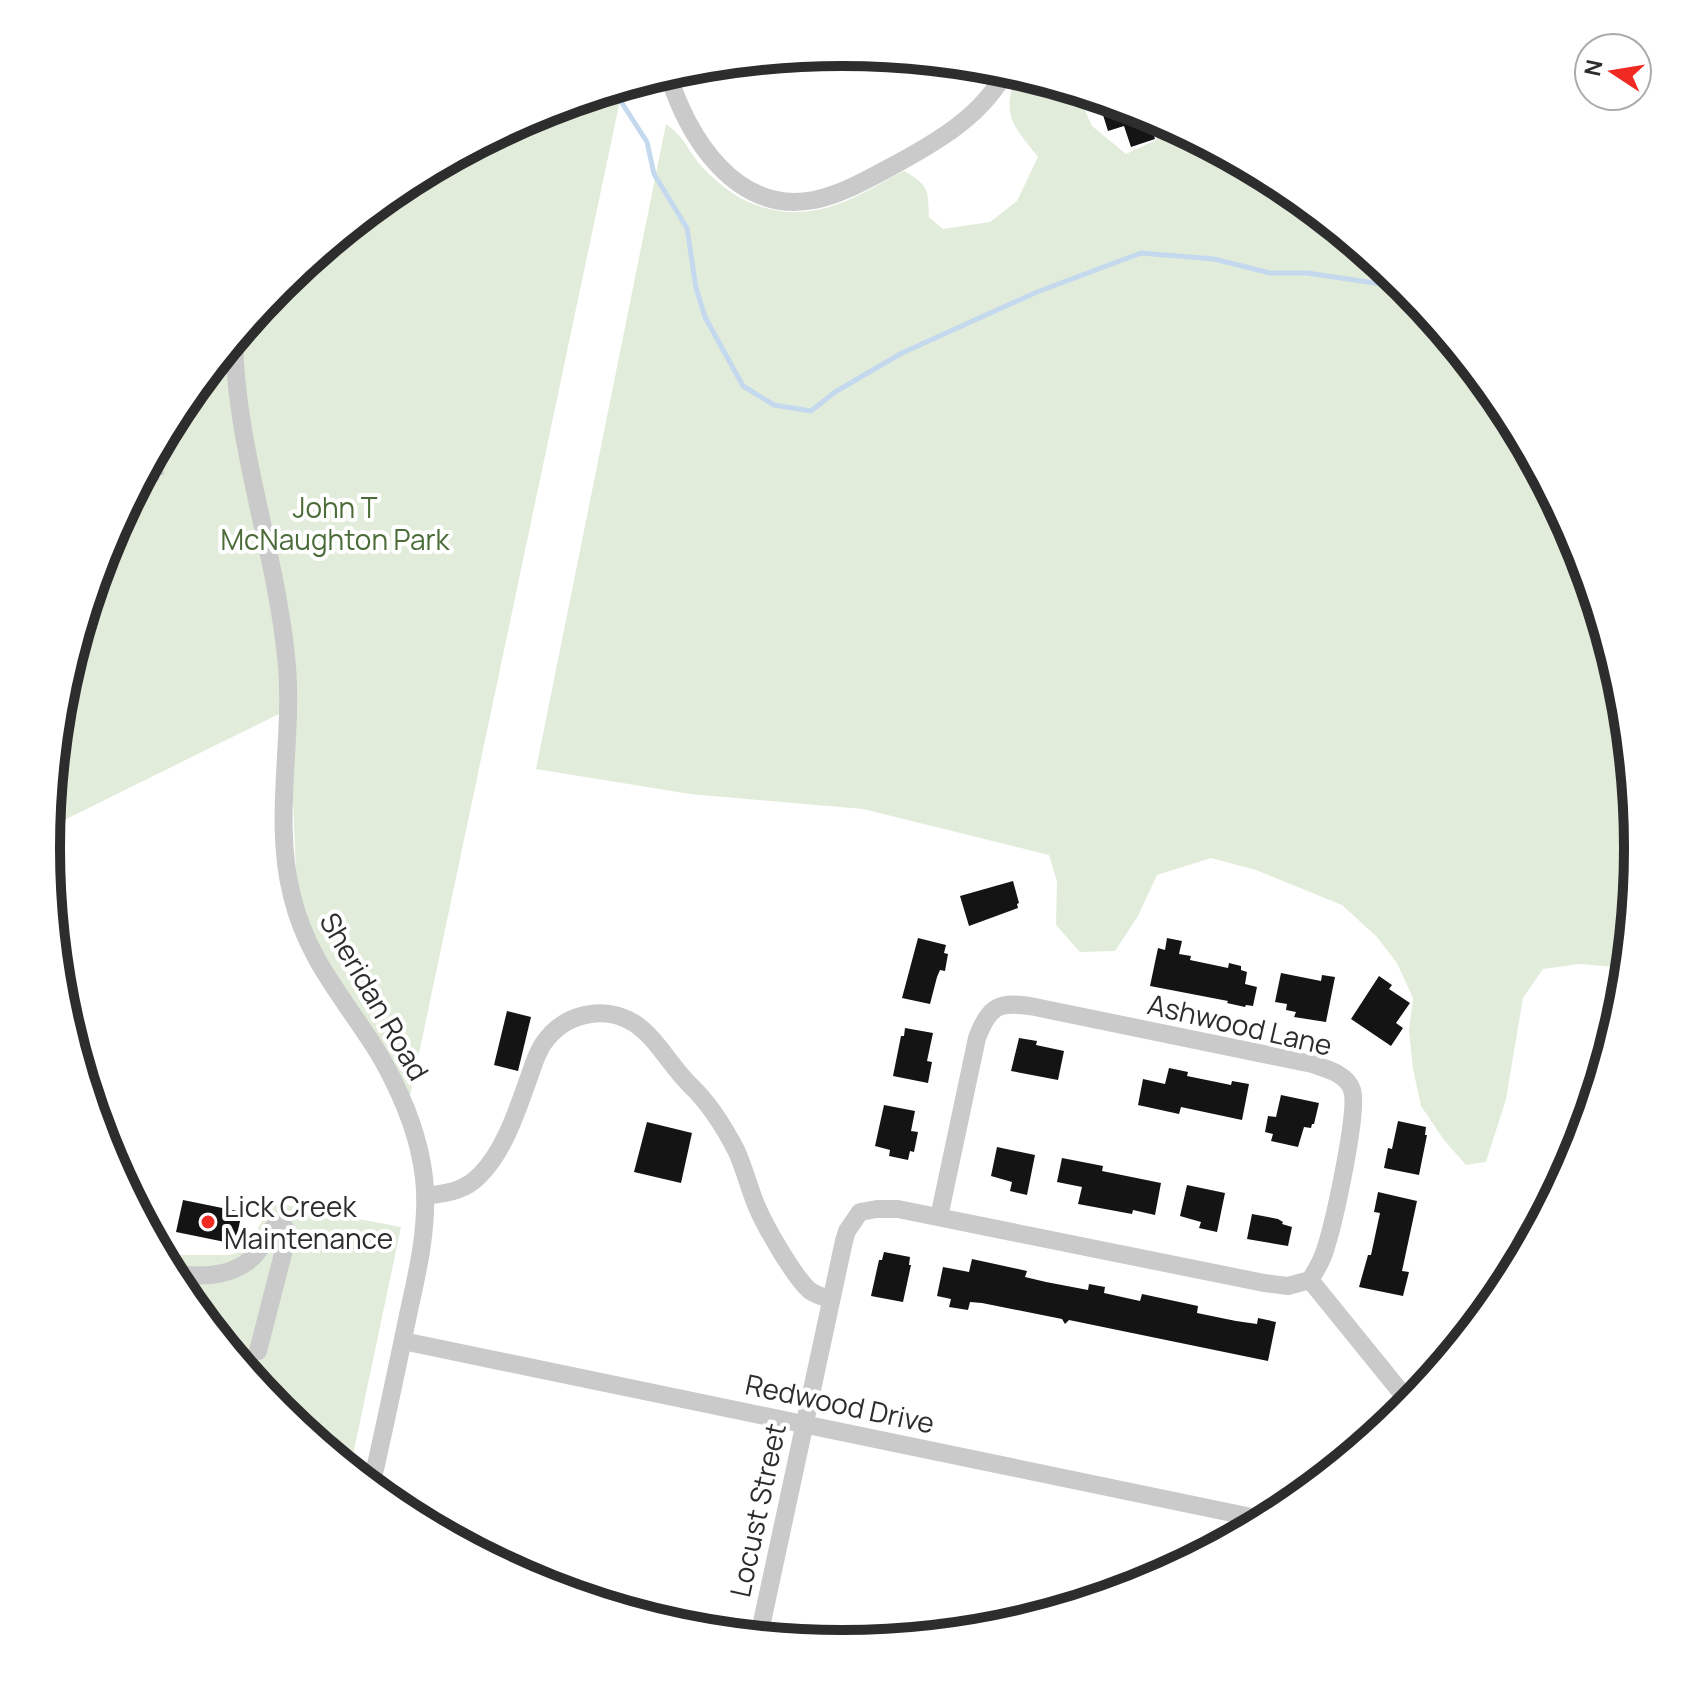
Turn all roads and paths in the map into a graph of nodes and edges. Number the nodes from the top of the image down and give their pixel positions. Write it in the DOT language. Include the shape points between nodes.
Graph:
graph roads {
  1 [pos="998,82"];
  2 [pos="673,85"];
  3 [pos="235,356"];
  4 [pos="165,458"];
  5 [pos="147,490"];
  6 [pos="425,1196"];
  7 [pos="939,1217"];
  8 [pos="187,1275"];
  9 [pos="1310,1280"];
  10 [pos="831,1299"];
  11 [pos="403,1341"];
  12 [pos="258,1351"];
  13 [pos="1403,1394"];
  14 [pos="805,1424"];
  15 [pos="374,1475"];
  16 [pos="1249,1516"];
  17 [pos="761,1626"];
  1 -- 2 [label="street" via="982,105 926,147 836,193 796,202 759,194 719,167 688,125"];
  3 -- 6 [label="street, Sheridan Road" via="238,410 286,651 283,823 292,898 320,970 392,1077 407,1110 421,1157"];
  4 -- 5 [label="path" via="162,474"];
  6 -- 10 [label="street" via="461,1190 481,1174 515,1114 544,1043 556,1030 580,1015 620,1016 650,1036 705,1101 737,1152 758,1210 799,1278 817,1296"];
  6 -- 11 [label="street, Sheridan Road" via="421,1250"];
  7 -- 9 [label="street" via="1264,1283 1288,1286"];
  7 -- 9 [label="street, Ashwood Lane" via="982,1027 996,1007 1023,1005 1312,1064 1345,1079 1354,1099 1352,1123 1327,1246"];
  7 -- 10 [label="street, Locust Street" via="888,1208 860,1212 847,1231"];
  8 -- 12 [label="street" via="231,1269 255,1255 272,1228 281,1224 286,1229"];
  9 -- 13 [label="street"];
  10 -- 14 [label="street, Locust Street"];
  11 -- 14 [label="street, Redwood Drive"];
  11 -- 15 [label="street, Sheridan Road"];
  14 -- 16 [label="street, Redwood Drive"];
  14 -- 17 [label="street, Locust Street"];
}
